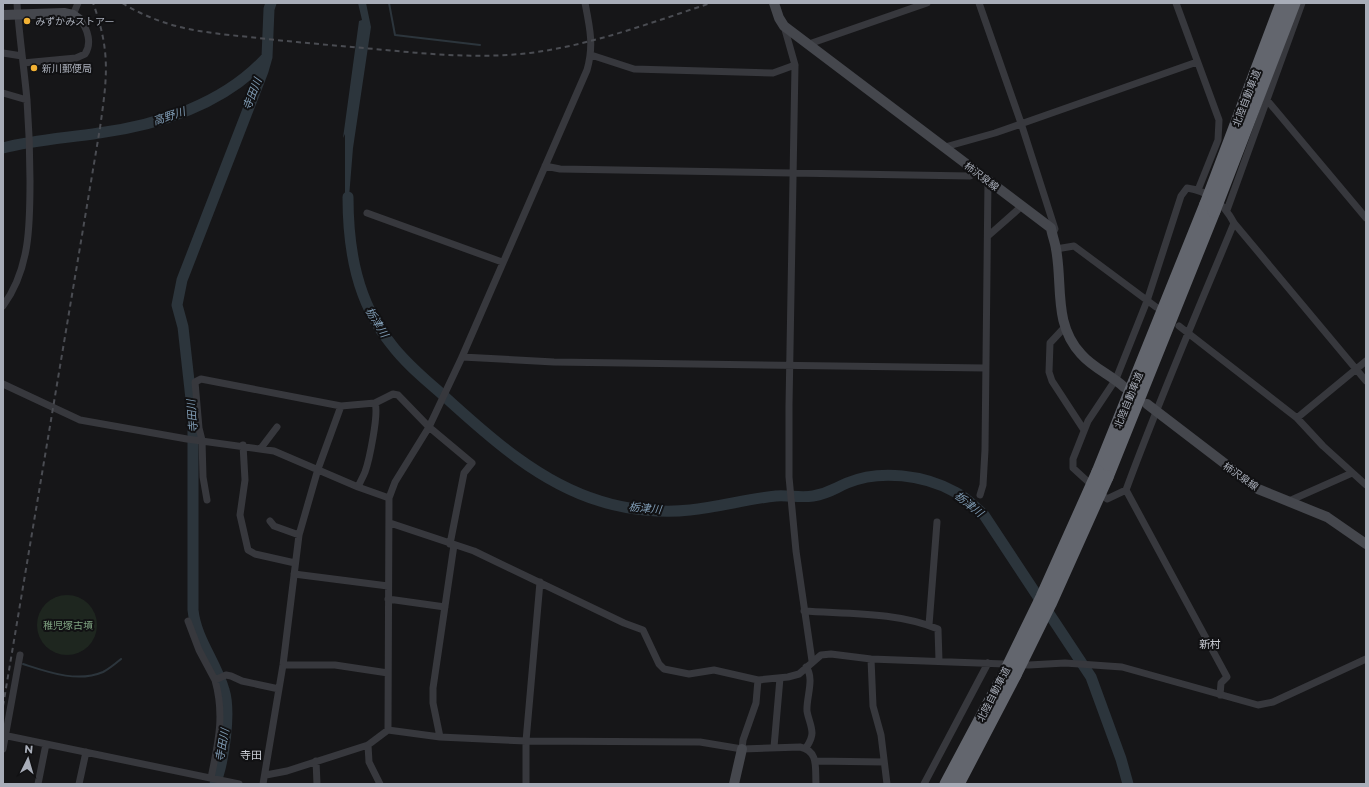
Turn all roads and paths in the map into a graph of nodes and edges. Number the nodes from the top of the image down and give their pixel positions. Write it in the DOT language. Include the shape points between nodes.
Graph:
graph roads {
  1 [pos="17,3"];
  2 [pos="78,3"];
  3 [pos="585,3"];
  4 [pos="774,3"];
  5 [pos="927,3"];
  6 [pos="979,3"];
  7 [pos="1176,3"];
  8 [pos="1282,3"];
  9 [pos="1294,3"];
  10 [pos="1302,3"];
  11 [pos="3,15"];
  12 [pos="18,15"];
  13 [pos="77,17"];
  14 [pos="784,26"];
  15 [pos="809,44"];
  16 [pos="3,53"];
  17 [pos="591,54"];
  18 [pos="23,59"];
  19 [pos="1197,62"];
  20 [pos="795,65"];
  21 [pos="3,93"];
  22 [pos="27,100"];
  23 [pos="1267,100"];
  24 [pos="1021,123"];
  25 [pos="944,147"];
  26 [pos="545,166"];
  27 [pos="976,171"];
  28 [pos="794,174"];
  29 [pos="988,180"];
  30 [pos="1198,190"];
  31 [pos="1022,206"];
  32 [pos="1216,208"];
  33 [pos="367,213"];
  34 [pos="1366,218"];
  35 [pos="1234,223"];
  36 [pos="1052,234"];
  37 [pos="988,236"];
  38 [pos="1056,249"];
  39 [pos="502,262"];
  40 [pos="1147,301"];
  41 [pos="3,306"];
  42 [pos="1156,307"];
  43 [pos="1179,326"];
  44 [pos="1064,328"];
  45 [pos="1189,333"];
  46 [pos="462,357"];
  47 [pos="1366,361"];
  48 [pos="790,366"];
  49 [pos="986,368"];
  50 [pos="1356,369"];
  51 [pos="1116,379"];
  52 [pos="1366,381"];
  53 [pos="3,384"];
  54 [pos="1124,387"];
  55 [pos="375,403"];
  56 [pos="1147,404"];
  57 [pos="341,406"];
  58 [pos="1155,411"];
  59 [pos="1297,418"];
  60 [pos="277,427"];
  61 [pos="429,427"];
  62 [pos="1084,430"];
  63 [pos="202,440"];
  64 [pos="243,445"];
  65 [pos="261,448"];
  66 [pos="318,469"];
  67 [pos="1352,473"];
  68 [pos="1366,485"];
  69 [pos="358,486"];
  70 [pos="1126,490"];
  71 [pos="980,495"];
  72 [pos="389,498"];
  73 [pos="207,500"];
  74 [pos="1289,501"];
  75 [pos="270,521"];
  76 [pos="937,522"];
  77 [pos="390,523"];
  78 [pos="299,535"];
  79 [pos="1366,544"];
  80 [pos="452,545"];
  81 [pos="295,563"];
  82 [pos="294,574"];
  83 [pos="540,582"];
  84 [pos="388,586"];
  85 [pos="388,599"];
  86 [pos="445,607"];
  87 [pos="804,611"];
  88 [pos="188,621"];
  89 [pos="929,625"];
  90 [pos="20,655"];
  91 [pos="871,659"];
  92 [pos="1366,659"];
  93 [pos="812,661"];
  94 [pos="939,661"];
  95 [pos="988,663"];
  96 [pos="283,664"];
  97 [pos="806,667"];
  98 [pos="388,673"];
  99 [pos="1009,675"];
  100 [pos="780,678"];
  101 [pos="214,680"];
  102 [pos="758,680"];
  103 [pos="279,689"];
  104 [pos="1220,695"];
  105 [pos="388,730"];
  106 [pos="4,735"];
  107 [pos="440,737"];
  108 [pos="526,741"];
  109 [pos="46,744"];
  110 [pos="368,744"];
  111 [pos="774,747"];
  112 [pos="806,748"];
  113 [pos="3,749"];
  114 [pos="742,749"];
  115 [pos="86,752"];
  116 [pos="316,761"];
  117 [pos="816,761"];
  118 [pos="884,762"];
  119 [pos="266,775"];
  120 [pos="211,778"];
  121 [pos="38,784"];
  122 [pos="79,784"];
  123 [pos="239,784"];
  124 [pos="264,784"];
  125 [pos="317,784"];
  126 [pos="380,784"];
  127 [pos="526,784"];
  128 [pos="734,784"];
  129 [pos="816,784"];
  130 [pos="887,784"];
  131 [pos="924,784"];
  132 [pos="946,784"];
  133 [pos="958,784"];
  1 -- 12 [label="street"];
  2 -- 13 [label="street"];
  3 -- 17 [label="street" via="592,40"];
  4 -- 14 [label="main road, 柿沢泉線"];
  5 -- 15 [label="street"];
  6 -- 24 [label="street"];
  7 -- 19 [label="street"];
  8 -- 32 [label="highway, 北陸自動車道, bridge"];
  9 -- 32 [label="highway, 北陸自動車道, bridge"];
  10 -- 23 [label="street"];
  11 -- 12 [label="main road"];
  12 -- 13 [label="main road" via="64,13"];
  12 -- 18 [label="street"];
  13 -- 18 [label="street" via="86,30 89,44 88,50 81,57"];
  14 -- 15 [label="main road, 柿沢泉線"];
  14 -- 20 [label="street"];
  15 -- 25 [label="main road, 柿沢泉線"];
  16 -- 18 [label="street"];
  17 -- 20 [label="street" via="634,69 773,73"];
  17 -- 26 [label="street" via="587,70"];
  18 -- 22 [label="street"];
  19 -- 24 [label="street"];
  19 -- 30 [label="street" via="1219,120 1218,140"];
  20 -- 28 [label="street"];
  21 -- 22 [label="street"];
  22 -- 41 [label="street" via="30,226 21,273 12,294"];
  23 -- 32 [label="street"];
  23 -- 34 [label="street"];
  24 -- 25 [label="street"];
  24 -- 36 [label="street" via="1055,229"];
  25 -- 27 [label="main road, 柿沢泉線"];
  26 -- 28 [label="street"];
  26 -- 39 [label="street"];
  27 -- 28 [label="street" via="970,176"];
  27 -- 29 [label="main road, 柿沢泉線"];
  28 -- 48 [label="street"];
  29 -- 31 [label="main road, 柿沢泉線"];
  29 -- 37 [label="street"];
  30 -- 32 [label="street"];
  30 -- 40 [label="street" via="1187,188 1181,196"];
  31 -- 36 [label="main road, 柿沢泉線" via="1051,228"];
  31 -- 37 [label="street"];
  32 -- 35 [label="street"];
  32 -- 99 [label="highway, 北陸自動車道, bridge" via="1103,475 1045,590"];
  33 -- 39 [label="street"];
  35 -- 45 [label="street"];
  35 -- 50 [label="street"];
  36 -- 38 [label="main road, 柿沢泉線"];
  37 -- 49 [label="street"];
  38 -- 40 [label="street" via="1074,246"];
  38 -- 44 [label="main road, 柿沢泉線"];
  39 -- 46 [label="street"];
  40 -- 42 [label="street"];
  40 -- 51 [label="street"];
  43 -- 45 [label="street"];
  44 -- 51 [label="main road, 柿沢泉線" via="1072,344 1082,355 1098,369"];
  44 -- 62 [label="street" via="1050,343 1049,372 1052,381"];
  45 -- 58 [label="street"];
  45 -- 59 [label="street"];
  46 -- 48 [label="street" via="562,362"];
  46 -- 61 [label="street"];
  47 -- 50 [label="street"];
  48 -- 49 [label="street"];
  48 -- 87 [label="street" via="789,477"];
  49 -- 71 [label="street" via="983,485"];
  50 -- 52 [label="street"];
  50 -- 59 [label="street"];
  51 -- 54 [label="main road, 柿沢泉線"];
  51 -- 62 [label="street"];
  53 -- 63 [label="street" via="80,420"];
  55 -- 57 [label="street"];
  55 -- 61 [label="street" via="393,394 398,395"];
  55 -- 69 [label="street" via="377,414 368,462"];
  56 -- 58 [label="main road, 柿沢泉線"];
  57 -- 63 [label="street" via="201,379 195,382"];
  57 -- 66 [label="street"];
  58 -- 70 [label="street"];
  58 -- 74 [label="main road, 柿沢泉線" via="1258,489"];
  59 -- 67 [label="street"];
  60 -- 65 [label="street"];
  61 -- 72 [label="street" via="395,482"];
  61 -- 80 [label="street" via="472,462 464,473"];
  62 -- 70 [label="street" via="1073,459 1073,468 1108,499"];
  63 -- 64 [label="street"];
  63 -- 73 [label="street" via="203,477"];
  64 -- 65 [label="street"];
  64 -- 81 [label="street" via="245,480 240,515 248,550"];
  65 -- 66 [label="street" via="290,456"];
  66 -- 69 [label="street"];
  66 -- 78 [label="street"];
  67 -- 68 [label="street"];
  67 -- 74 [label="street"];
  69 -- 72 [label="street"];
  70 -- 104 [label="street" via="1226,677 1221,683"];
  72 -- 77 [label="street"];
  74 -- 79 [label="main road, 柿沢泉線" via="1337,523"];
  75 -- 78 [label="street" via="274,526"];
  76 -- 89 [label="street"];
  77 -- 80 [label="street"];
  77 -- 84 [label="street"];
  78 -- 81 [label="street"];
  80 -- 83 [label="street" via="474,551"];
  80 -- 86 [label="street"];
  81 -- 82 [label="street"];
  82 -- 84 [label="street"];
  82 -- 96 [label="street"];
  83 -- 102 [label="street" via="643,630 658,664 664,669 689,674 714,670"];
  83 -- 108 [label="street"];
  84 -- 85 [label="street"];
  85 -- 86 [label="street"];
  85 -- 98 [label="street"];
  86 -- 107 [label="street" via="433,688 433,703"];
  87 -- 89 [label="street" via="878,615"];
  87 -- 93 [label="street"];
  88 -- 101 [label="street" via="198,650"];
  89 -- 94 [label="street" via="938,628"];
  90 -- 106 [label="street"];
  91 -- 93 [label="street" via="831,654 821,655"];
  91 -- 94 [label="street"];
  91 -- 118 [label="street" via="873,706 881,735"];
  92 -- 104 [label="street" via="1273,702 1258,705"];
  93 -- 97 [label="street"];
  94 -- 95 [label="street"];
  95 -- 104 [label="street" via="1065,663 1122,667"];
  95 -- 131 [label="street"];
  96 -- 98 [label="street" via="335,665"];
  96 -- 103 [label="street"];
  97 -- 100 [label="street" via="799,674"];
  97 -- 112 [label="street" via="810,677 807,710 812,734"];
  98 -- 105 [label="street"];
  99 -- 132 [label="highway, 北陸自動車道"];
  99 -- 133 [label="highway, 北陸自動車道"];
  100 -- 102 [label="street"];
  100 -- 111 [label="street"];
  101 -- 103 [label="street" via="226,675"];
  101 -- 120 [label="street" via="221,710 221,726"];
  102 -- 114 [label="street" via="756,703"];
  103 -- 119 [label="street"];
  105 -- 107 [label="street"];
  105 -- 110 [label="street"];
  106 -- 109 [label="street"];
  106 -- 113 [label="street"];
  107 -- 108 [label="street"];
  108 -- 114 [label="street" via="700,742"];
  108 -- 127 [label="street"];
  109 -- 115 [label="street"];
  109 -- 121 [label="street"];
  110 -- 116 [label="street"];
  110 -- 126 [label="street" via="369,762"];
  111 -- 112 [label="street"];
  111 -- 114 [label="street"];
  112 -- 117 [label="street" via="812,752"];
  114 -- 128 [label="main road"];
  115 -- 120 [label="street"];
  115 -- 122 [label="street"];
  116 -- 119 [label="street"];
  116 -- 125 [label="street"];
  117 -- 118 [label="street"];
  117 -- 129 [label="street"];
  118 -- 130 [label="street"];
  119 -- 124 [label="street"];
  120 -- 123 [label="street"];
}
